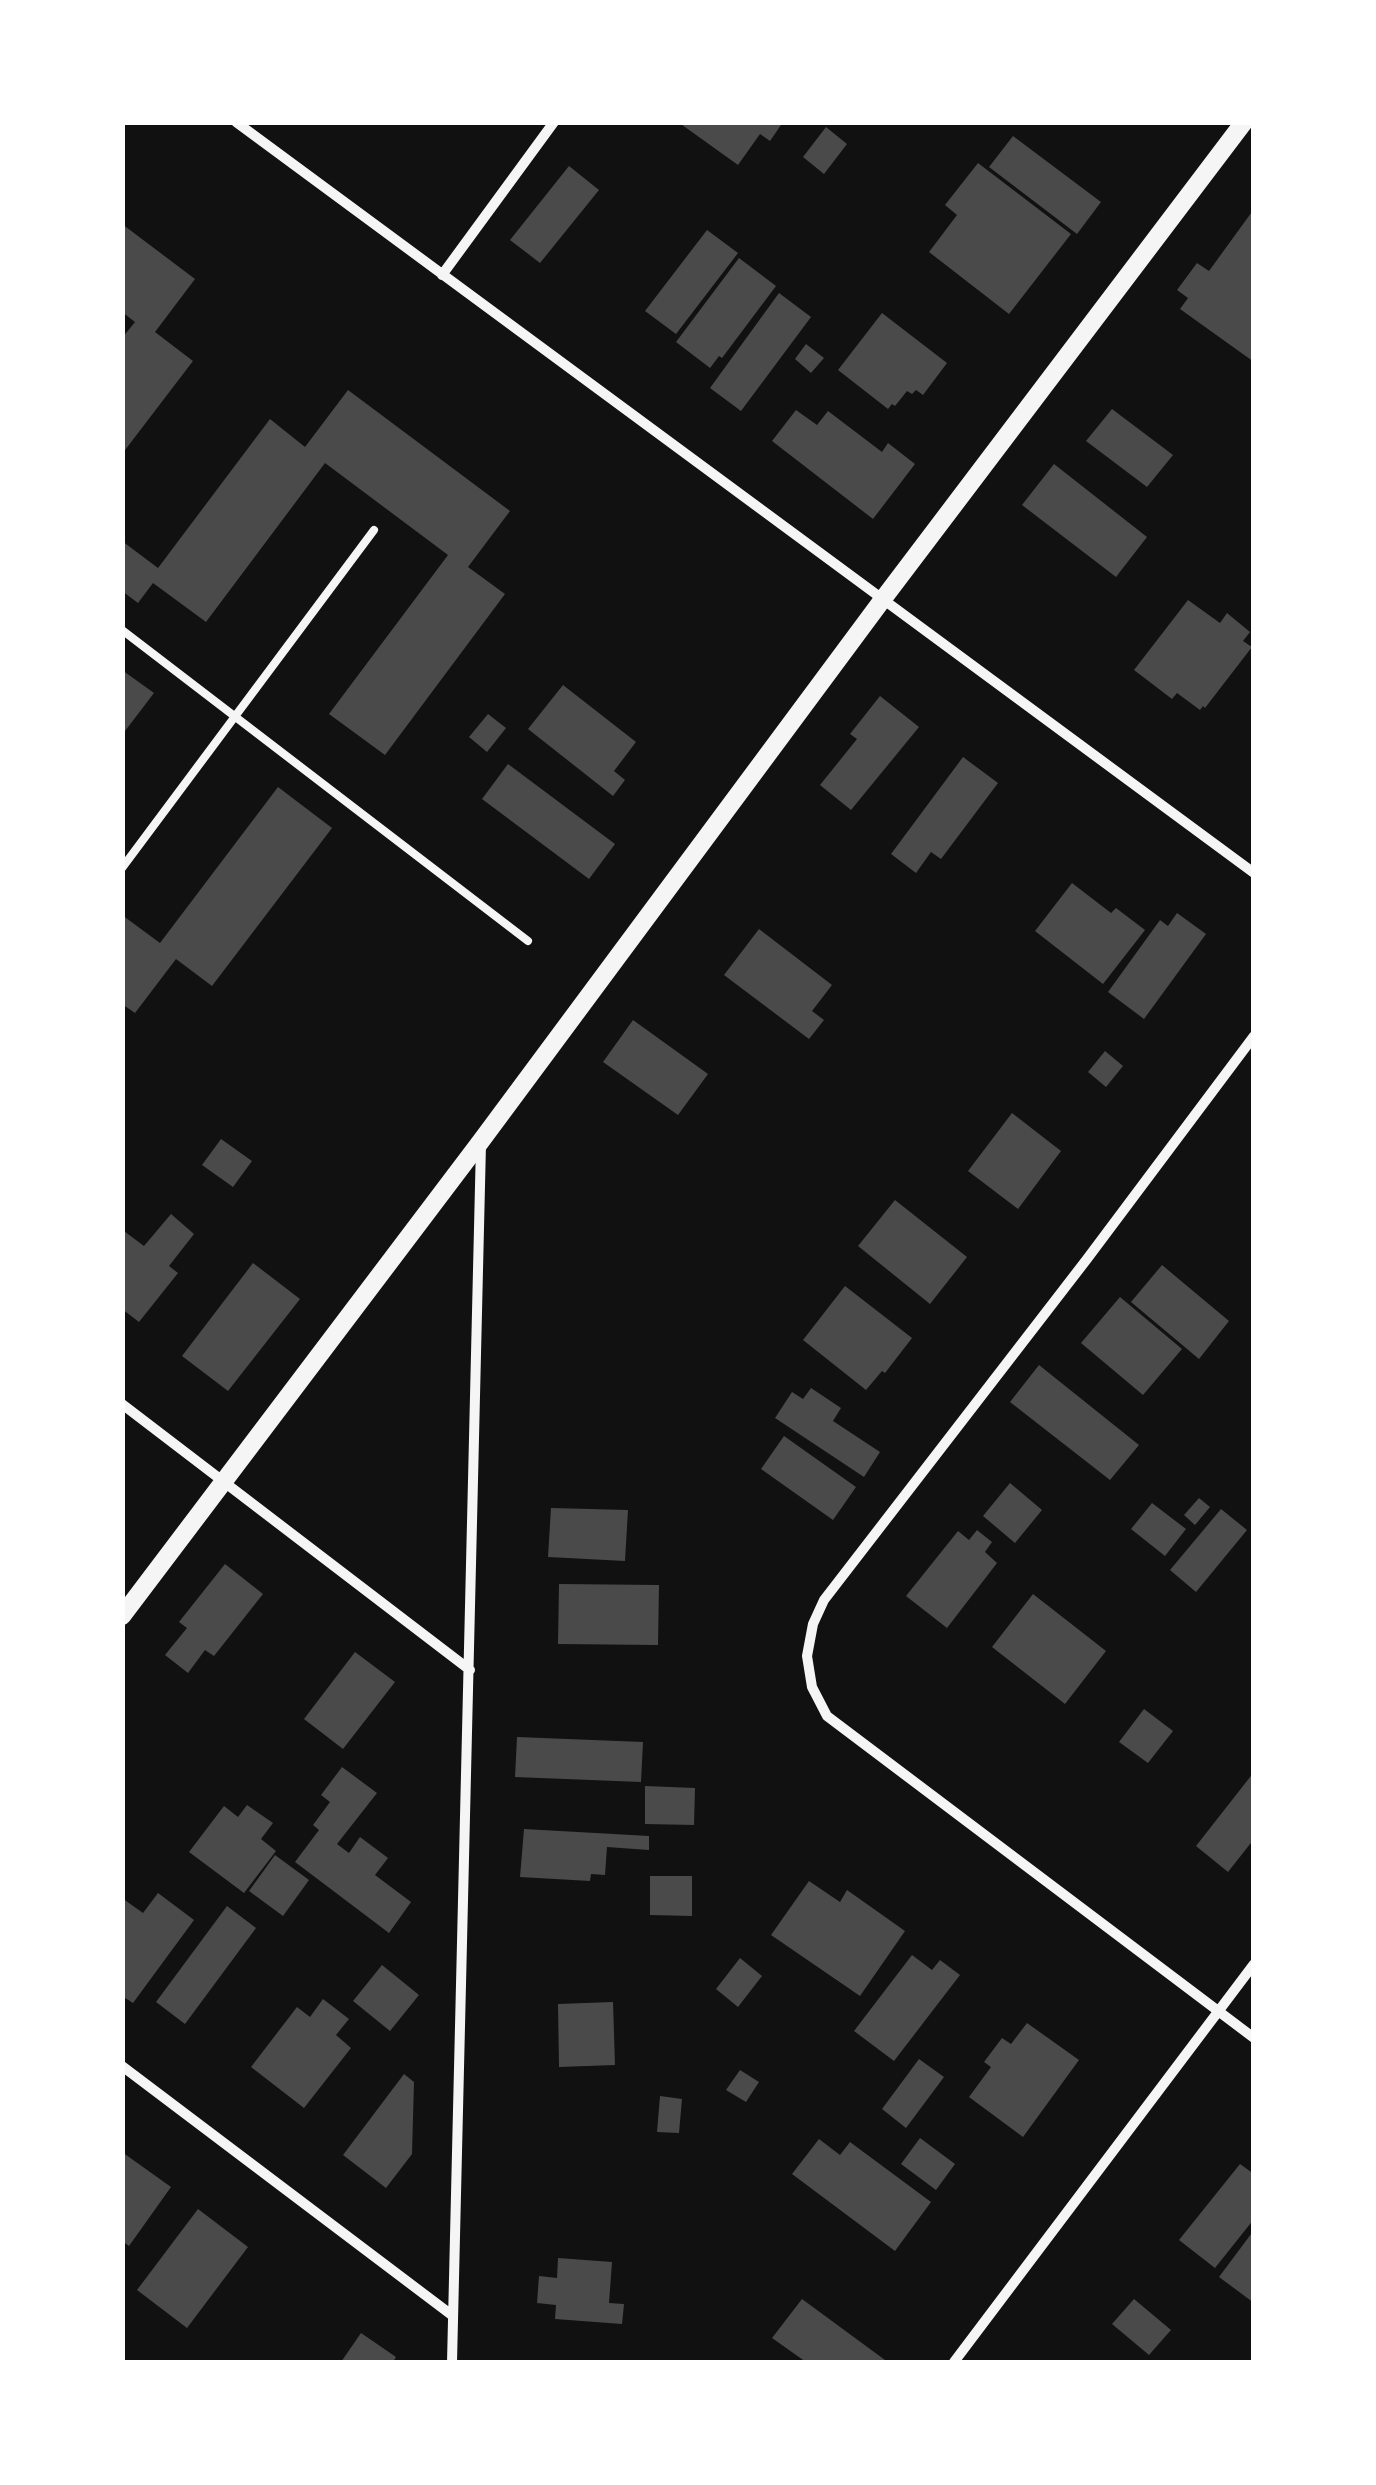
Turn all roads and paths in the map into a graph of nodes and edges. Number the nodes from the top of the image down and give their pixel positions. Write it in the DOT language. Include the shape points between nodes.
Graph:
graph roads {
  1 [pos="236,122"];
  2 [pos="554,122"];
  3 [pos="1244,122"];
  4 [pos="442,275"];
  5 [pos="374,530"];
  6 [pos="883,599"];
  7 [pos="122,630"];
  8 [pos="235,716"];
  9 [pos="122,868"];
  10 [pos="1254,872"];
  11 [pos="528,941"];
  12 [pos="1254,1036"];
  13 [pos="482,1141"];
  14 [pos="122,1404"];
  15 [pos="224,1482"];
  16 [pos="122,1616"];
  17 [pos="470,1670"];
  18 [pos="1254,1964"];
  19 [pos="1218,2012"];
  20 [pos="1254,2038"];
  21 [pos="122,2066"];
  22 [pos="453,2316"];
  23 [pos="452,2362"];
  24 [pos="954,2362"];
  1 -- 4 [label="street"];
  2 -- 4 [label="street"];
  3 -- 6 [label="street"];
  4 -- 6 [label="street"];
  5 -- 8 [label="lane"];
  6 -- 10 [label="street"];
  6 -- 13 [label="street"];
  7 -- 8 [label="lane"];
  8 -- 9 [label="lane"];
  8 -- 11 [label="lane"];
  12 -- 19 [label="street" via="824,1600 807,1656 812,1688 827,1716"];
  13 -- 15 [label="street"];
  13 -- 17 [label="street"];
  14 -- 15 [label="street"];
  15 -- 16 [label="street"];
  15 -- 17 [label="street"];
  17 -- 22 [label="street"];
  18 -- 19 [label="street"];
  19 -- 20 [label="street"];
  19 -- 24 [label="street"];
  21 -- 22 [label="street"];
  22 -- 23 [label="street"];
}
